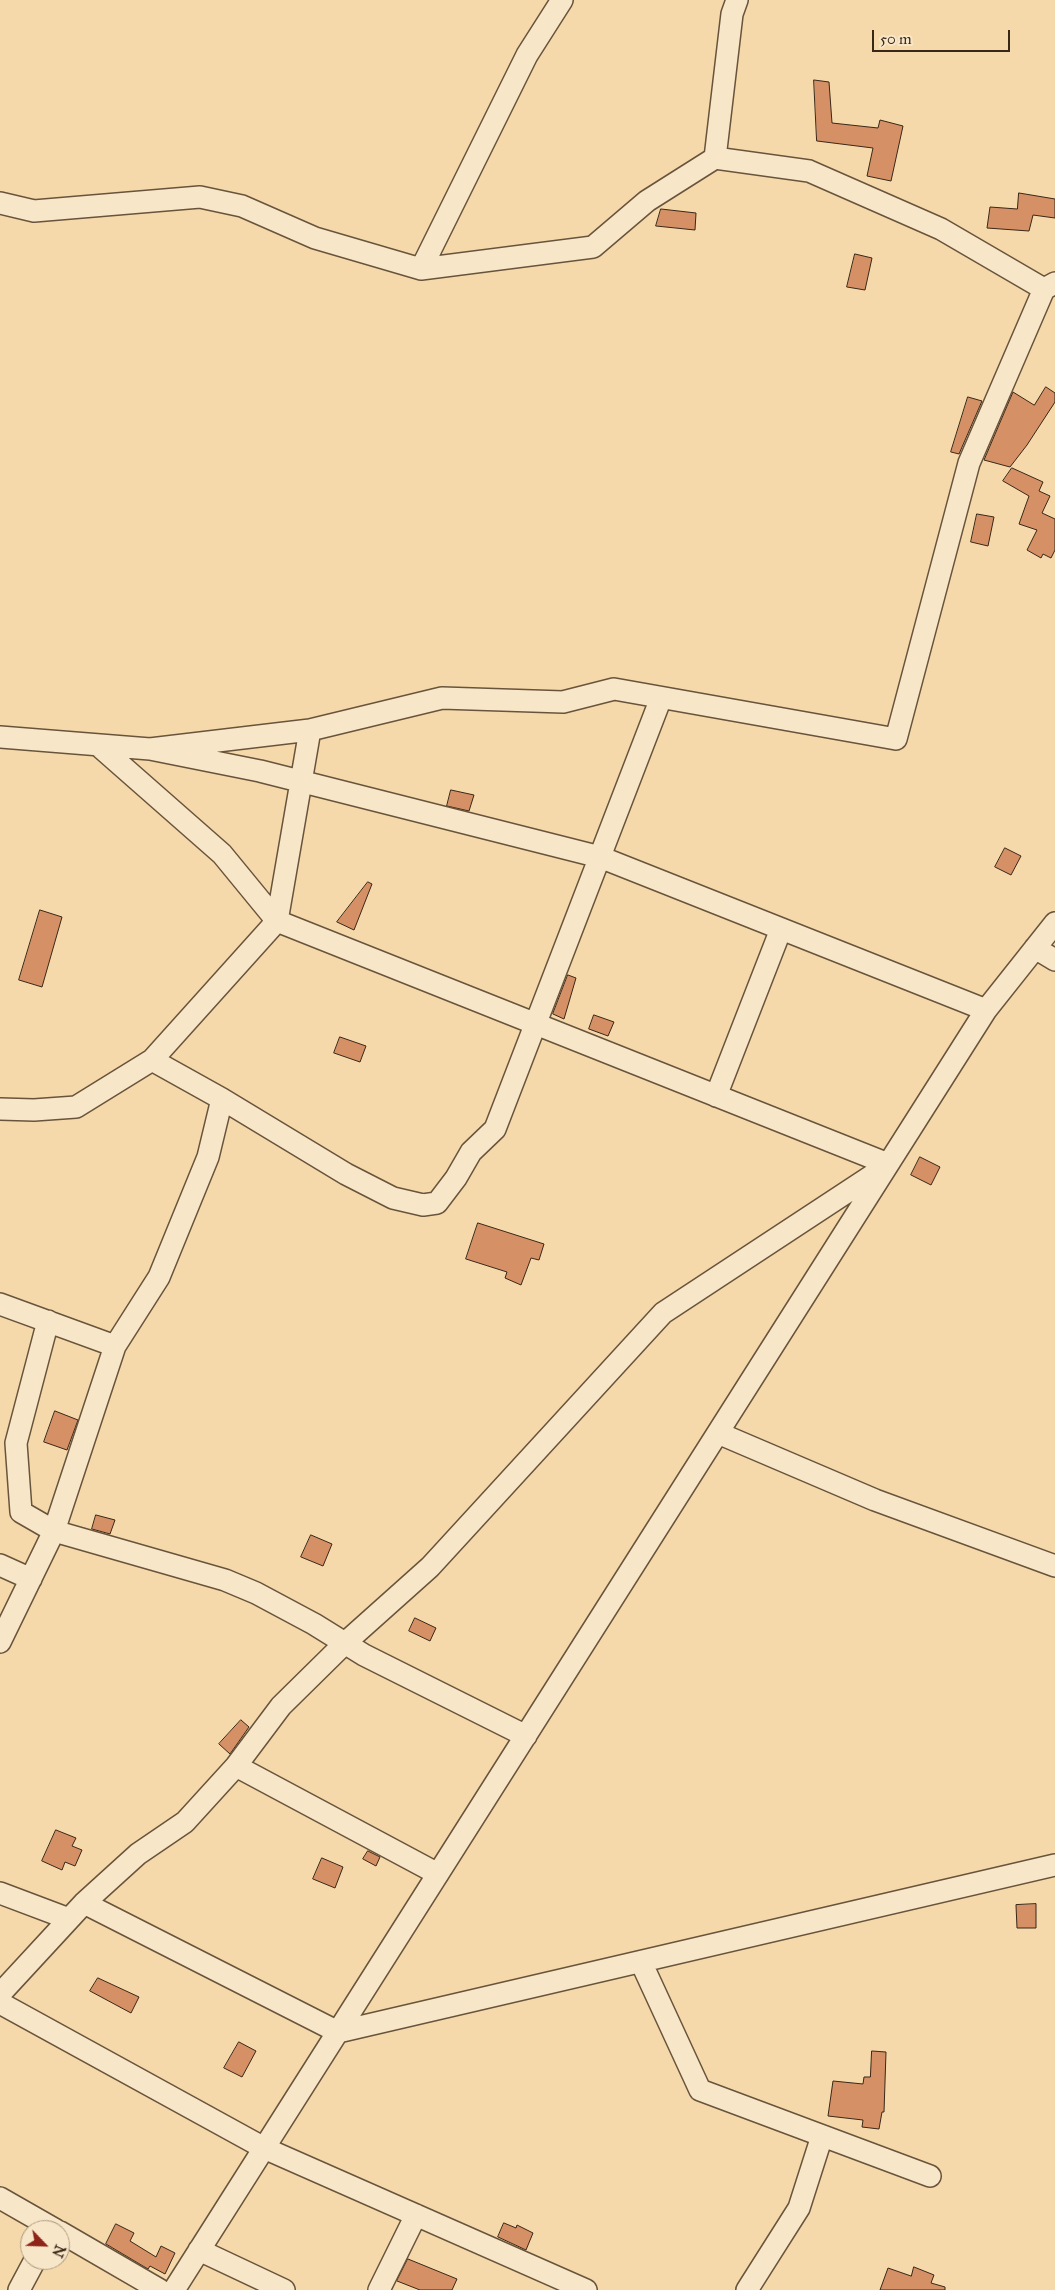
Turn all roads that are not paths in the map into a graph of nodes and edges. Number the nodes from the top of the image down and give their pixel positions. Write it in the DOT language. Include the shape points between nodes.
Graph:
graph roads {
  1 [pos="562,0"];
  2 [pos="736,0"];
  3 [pos="715,158"];
  4 [pos="0,203"];
  5 [pos="421,269"];
  6 [pos="1050,286"];
  7 [pos="661,698"];
  8 [pos="310,730"];
  9 [pos="0,737"];
  10 [pos="98,745"];
  11 [pos="150,749"];
  12 [pos="301,782"];
  13 [pos="600,857"];
  14 [pos="277,921"];
  15 [pos="1055,923"];
  16 [pos="781,929"];
  17 [pos="1035,948"];
  18 [pos="1055,960"];
  19 [pos="986,1010"];
  20 [pos="535,1025"];
  21 [pos="152,1060"];
  22 [pos="716,1096"];
  23 [pos="222,1099"];
  24 [pos="0,1109"];
  25 [pos="888,1164"];
  26 [pos="0,1304"];
  27 [pos="48,1321"];
  28 [pos="115,1346"];
  29 [pos="718,1433"];
  30 [pos="54,1531"];
  31 [pos="0,1566"];
  32 [pos="1055,1566"];
  33 [pos="31,1578"];
  34 [pos="0,1642"];
  35 [pos="345,1643"];
  36 [pos="526,1736"];
  37 [pos="236,1766"];
  38 [pos="1055,1865"];
  39 [pos="438,1874"];
  40 [pos="0,1893"];
  41 [pos="84,1904"];
  42 [pos="69,1919"];
  43 [pos="641,1962"];
  44 [pos="0,1994"];
  45 [pos="0,2003"];
  46 [pos="338,2032"];
  47 [pos="822,2136"];
  48 [pos="264,2148"];
  49 [pos="930,2176"];
  50 [pos="0,2198"];
  51 [pos="416,2215"];
  52 [pos="38,2220"];
  53 [pos="70,2239"];
  54 [pos="199,2250"];
  55 [pos="30,2270"];
  56 [pos="19,2290"];
  57 [pos="160,2290"];
  58 [pos="174,2290"];
  59 [pos="284,2290"];
  60 [pos="379,2290"];
  61 [pos="586,2290"];
  62 [pos="747,2290"];
  1 -- 5 [label="street" via="527,55"];
  2 -- 3 [label="street"];
  3 -- 5 [label="street" via="647,201 593,247"];
  3 -- 6 [label="street" via="809,171 941,229"];
  4 -- 5 [label="street" via="34,211 200,197 242,206 315,238"];
  6 -- 7 [label="street" via="969,463 896,739"];
  7 -- 8 [label="street" via="614,689 563,702 442,698"];
  7 -- 13 [label="street"];
  8 -- 11 [label="street"];
  8 -- 12 [label="street"];
  9 -- 10 [label="street"];
  10 -- 11 [label="street"];
  10 -- 14 [label="street" via="222,854"];
  11 -- 12 [label="street"];
  12 -- 13 [label="street"];
  12 -- 14 [label="street"];
  13 -- 16 [label="street"];
  13 -- 20 [label="street"];
  14 -- 20 [label="street"];
  14 -- 21 [label="street"];
  15 -- 17 [label="street"];
  16 -- 19 [label="street"];
  16 -- 22 [label="street"];
  17 -- 18 [label="street"];
  17 -- 19 [label="street"];
  19 -- 25 [label="street"];
  20 -- 22 [label="street"];
  20 -- 23 [label="street" via="495,1129 471,1152 437,1203 423,1205 393,1198 346,1174"];
  21 -- 23 [label="street"];
  21 -- 24 [label="street" via="76,1108"];
  22 -- 25 [label="street"];
  23 -- 28 [label="street" via="208,1157 159,1276"];
  25 -- 29 [label="street"];
  25 -- 35 [label="street" via="663,1313 430,1567"];
  26 -- 27 [label="street"];
  27 -- 28 [label="street"];
  27 -- 30 [label="street" via="16,1443 21,1512"];
  28 -- 30 [label="street"];
  29 -- 32 [label="street" via="875,1500"];
  29 -- 36 [label="street"];
  30 -- 33 [label="street"];
  30 -- 35 [label="street" via="225,1580 286,1608"];
  31 -- 33 [label="street"];
  33 -- 34 [label="street"];
  35 -- 36 [label="street"];
  35 -- 37 [label="street" via="281,1706"];
  36 -- 39 [label="street"];
  37 -- 39 [label="street"];
  37 -- 41 [label="street" via="184,1822 138,1854"];
  38 -- 43 [label="street"];
  39 -- 46 [label="street"];
  40 -- 42 [label="street"];
  41 -- 42 [label="street"];
  41 -- 46 [label="street"];
  42 -- 44 [label="street"];
  43 -- 46 [label="street"];
  43 -- 47 [label="street" via="700,2090"];
  45 -- 48 [label="street"];
  46 -- 48 [label="street"];
  47 -- 49 [label="street"];
  47 -- 62 [label="street" via="799,2208"];
  48 -- 51 [label="street"];
  48 -- 54 [label="street"];
  50 -- 52 [label="street"];
  51 -- 60 [label="street"];
  51 -- 61 [label="street"];
  53 -- 57 [label="street"];
  54 -- 58 [label="street"];
  54 -- 59 [label="street"];
  55 -- 56 [label="street"];
}
